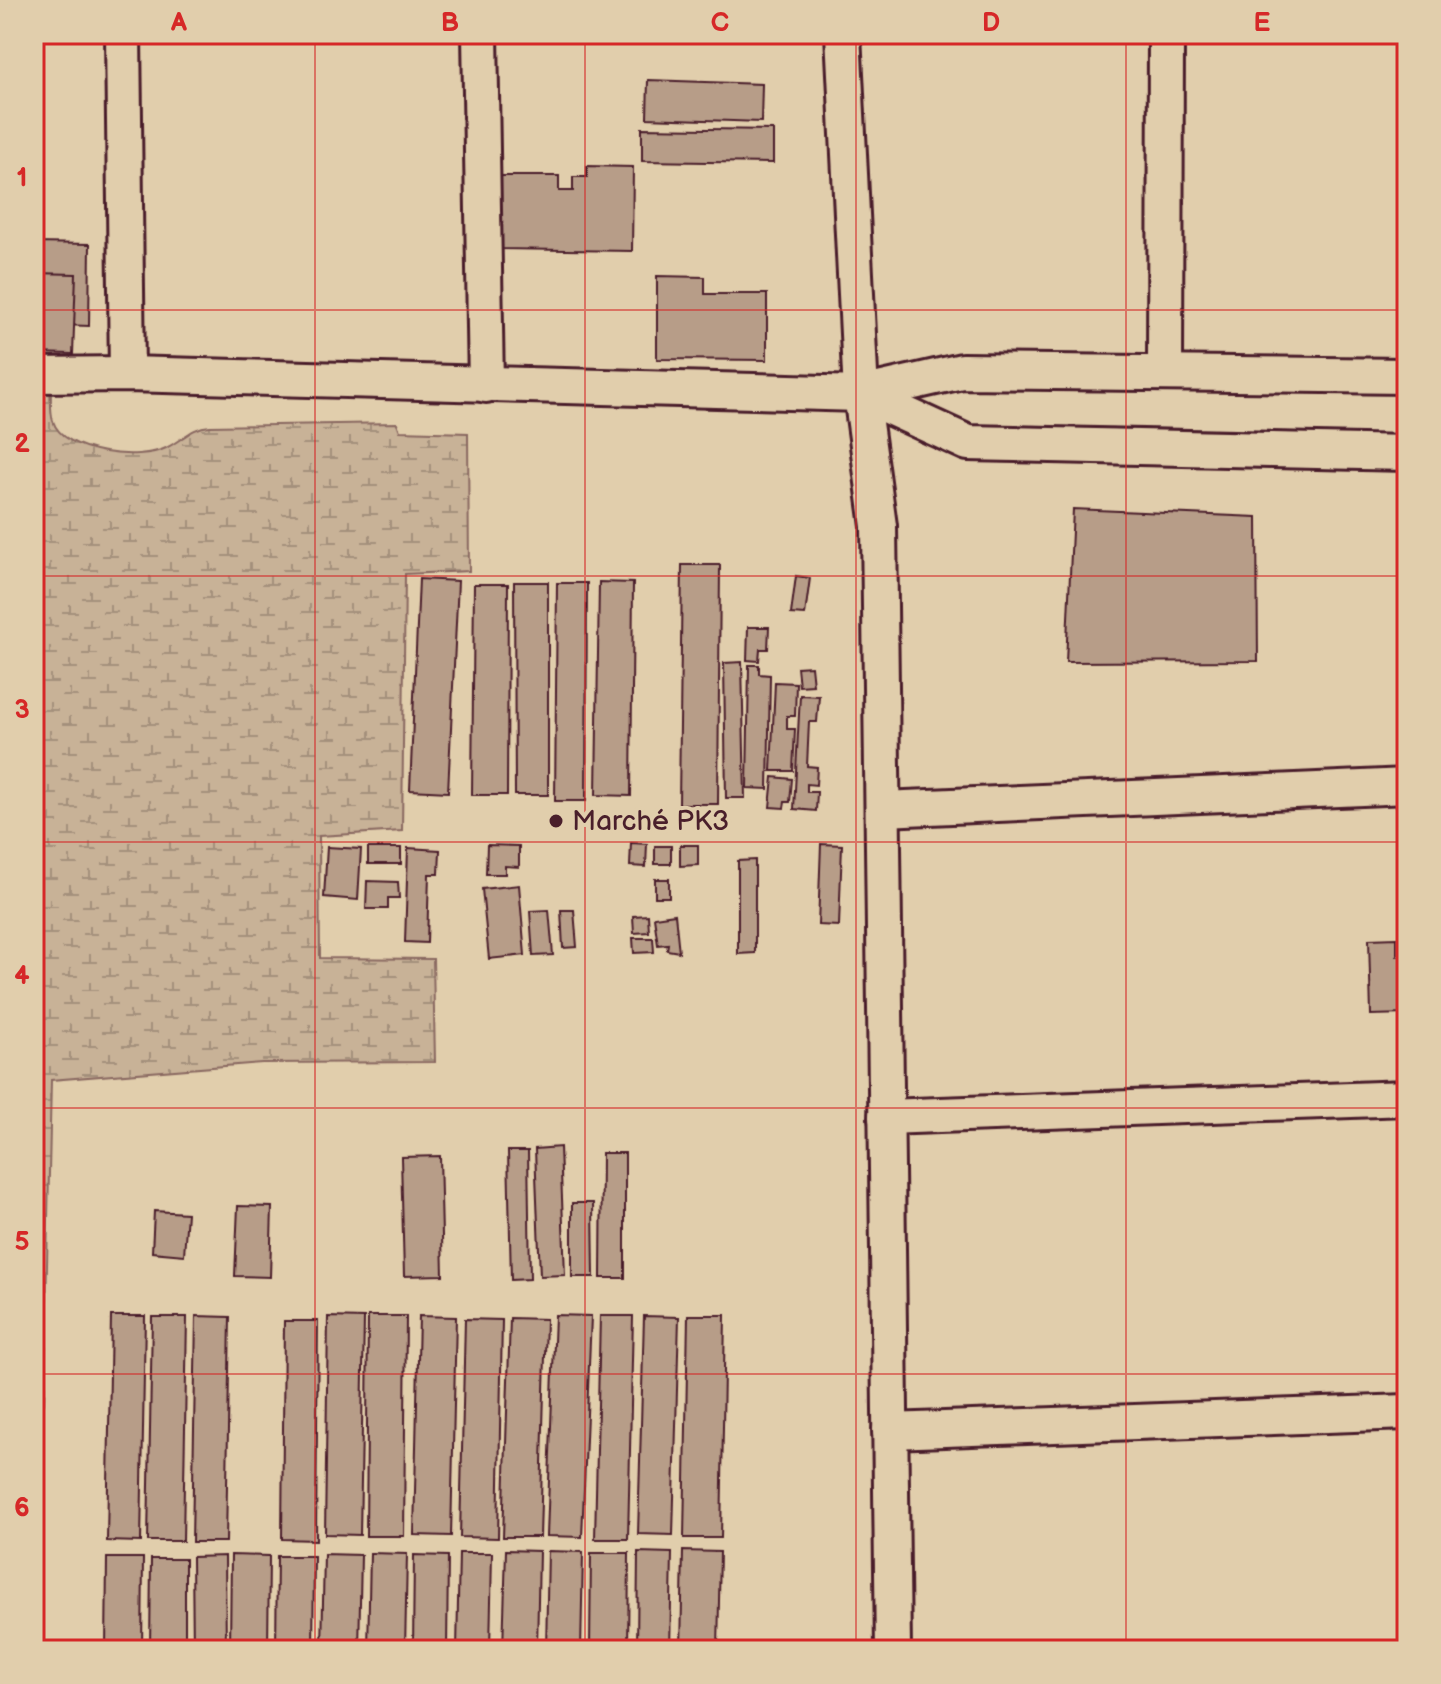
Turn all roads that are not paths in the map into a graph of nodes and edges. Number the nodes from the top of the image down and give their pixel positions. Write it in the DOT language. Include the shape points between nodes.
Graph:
graph roads {
  1 [pos="123,34"];
  2 [pos="480,34"];
  3 [pos="843,34"];
  4 [pos="1166,34"];
  5 [pos="1165,371"];
  6 [pos="127,374"];
  7 [pos="34,375"];
  8 [pos="1407,376"];
  9 [pos="486,385"];
  10 [pos="861,394"];
  11 [pos="1407,453"];
  12 [pos="1407,786"];
  13 [pos="883,809"];
  14 [pos="1407,1098"];
  15 [pos="886,1117"];
  16 [pos="1407,1412"];
  17 [pos="890,1431"];
  18 [pos="893,1650"];
  1 -- 6 [label="street"];
  2 -- 9 [label="street"];
  3 -- 10 [label="street"];
  4 -- 5 [label="street"];
  5 -- 8 [label="street"];
  5 -- 10 [label="street" via="962,371"];
  6 -- 7 [label="street"];
  6 -- 9 [label="street"];
  9 -- 10 [label="street"];
  10 -- 11 [label="street" via="968,443"];
  10 -- 13 [label="street" via="879,526"];
  12 -- 13 [label="street"];
  13 -- 15 [label="street"];
  14 -- 15 [label="street"];
  15 -- 17 [label="street"];
  16 -- 17 [label="street"];
  17 -- 18 [label="street"];
}
